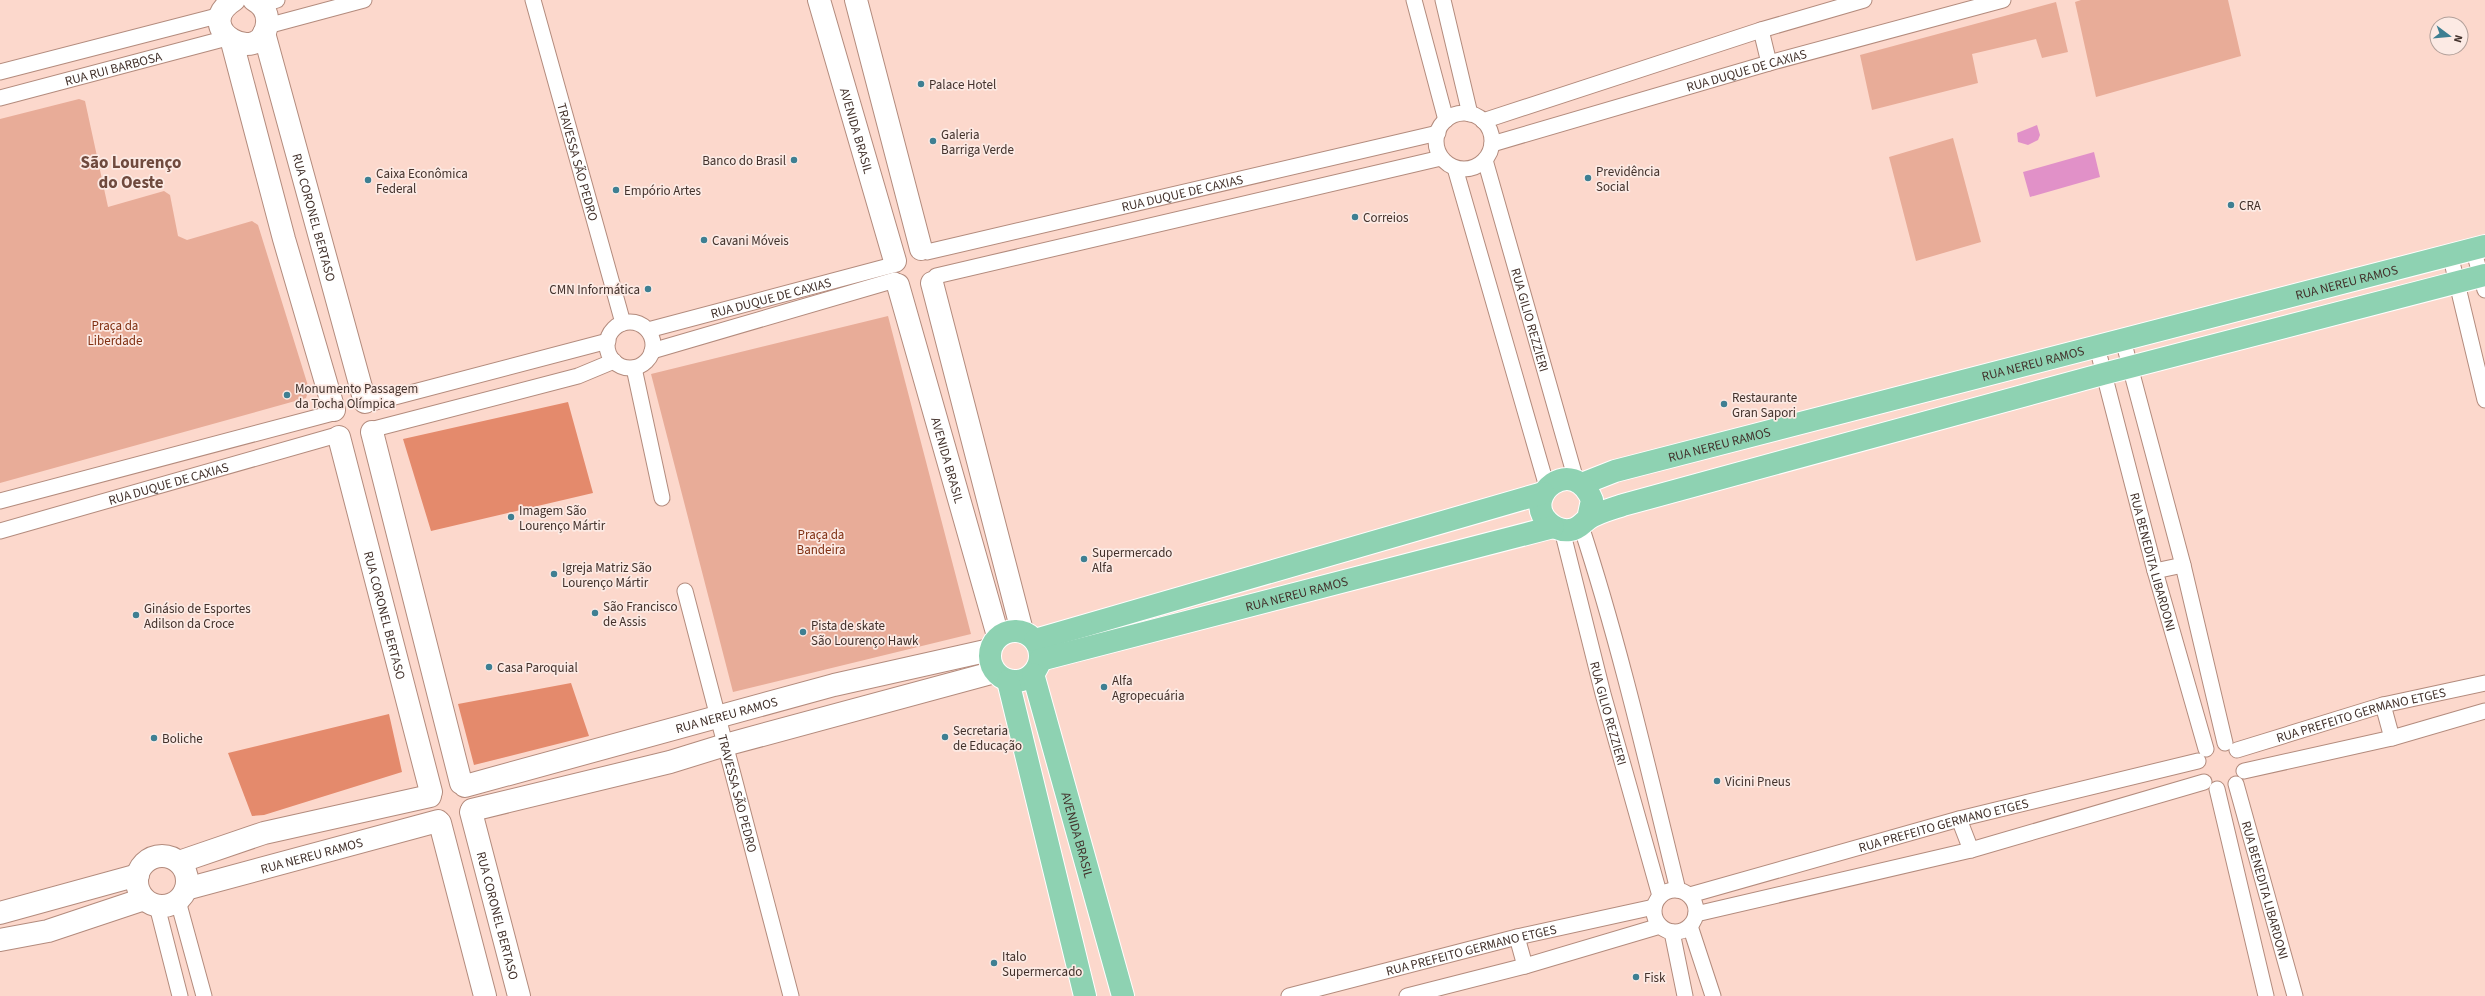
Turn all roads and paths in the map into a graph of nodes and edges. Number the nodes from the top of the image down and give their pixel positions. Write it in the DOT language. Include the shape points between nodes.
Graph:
graph roads {
  1 [pos="364,0"];
  2 [pos="533,0"];
  3 [pos="818,0"];
  4 [pos="856,0"];
  5 [pos="1414,0"];
  6 [pos="1443,0"];
  7 [pos="1864,0"];
  8 [pos="2003,0"];
  9 [pos="260,1"];
  10 [pos="225,6"];
  11 [pos="1960,6"];
  12 [pos="265,30"];
  13 [pos="1761,30"];
  14 [pos="230,40"];
  15 [pos="120,41"];
  16 [pos="1769,63"];
  17 [pos="125,65"];
  18 [pos="0,72"];
  19 [pos="0,98"];
  20 [pos="1477,117"];
  21 [pos="1442,126"];
  22 [pos="1492,144"];
  23 [pos="1441,158"];
  24 [pos="1485,160"];
  25 [pos="1455,168"];
  26 [pos="2479,247"];
  27 [pos="924,251"];
  28 [pos="2450,254"];
  29 [pos="895,273"];
  30 [pos="934,280"];
  31 [pos="2484,280"];
  32 [pos="2456,283"];
  33 [pos="623,323"];
  34 [pos="648,330"];
  35 [pos="2123,340"];
  36 [pos="608,341"];
  37 [pos="2097,347"];
  38 [pos="652,351"];
  39 [pos="614,361"];
  40 [pos="634,368"];
  41 [pos="2130,368"];
  42 [pos="2103,374"];
  43 [pos="2485,400"];
  44 [pos="366,403"];
  45 [pos="333,412"];
  46 [pos="373,430"];
  47 [pos="338,436"];
  48 [pos="1579,482"];
  49 [pos="1545,490"];
  50 [pos="662,498"];
  51 [pos="0,501"];
  52 [pos="1571,526"];
  53 [pos="0,531"];
  54 [pos="2183,565"];
  55 [pos="2155,570"];
  56 [pos="685,591"];
  57 [pos="994,643"];
  58 [pos="1032,651"];
  59 [pos="1002,676"];
  60 [pos="2485,682"];
  61 [pos="834,684"];
  62 [pos="2383,705"];
  63 [pos="2485,711"];
  64 [pos="717,715"];
  65 [pos="840,715"];
  66 [pos="2392,738"];
  67 [pos="725,745"];
  68 [pos="2231,747"];
  69 [pos="2202,755"];
  70 [pos="2240,777"];
  71 [pos="463,785"];
  72 [pos="2211,786"];
  73 [pos="430,794"];
  74 [pos="471,811"];
  75 [pos="1959,819"];
  76 [pos="439,822"];
  77 [pos="1971,850"];
  78 [pos="179,862"];
  79 [pos="138,875"];
  80 [pos="1684,893"];
  81 [pos="166,899"];
  82 [pos="1657,902"];
  83 [pos="0,913"];
  84 [pos="1693,920"];
  85 [pos="1666,929"];
  86 [pos="1517,937"];
  87 [pos="0,940"];
  88 [pos="1525,966"];
  89 [pos="180,996"];
  90 [pos="204,996"];
  91 [pos="485,996"];
  92 [pos="519,996"];
  93 [pos="791,996"];
  94 [pos="1085,996"];
  95 [pos="1124,996"];
  96 [pos="1289,996"];
  97 [pos="1407,996"];
  98 [pos="1685,996"];
  99 [pos="1713,996"];
  100 [pos="2266,996"];
  101 [pos="2295,996"];
  1 -- 12 [label="street"];
  2 -- 33 [label="street, TRAVESSA SÃO PEDRO"];
  3 -- 29 [label="street, AVENIDA BRASIL"];
  4 -- 27 [label="street"];
  5 -- 21 [label="street"];
  6 -- 20 [label="street"];
  7 -- 13 [label="street"];
  8 -- 11 [label="street, RUA DUQUE DE CAXIAS"];
  9 -- 12 [label="street, RUA CORONEL BERTASO" via="267,19"];
  10 -- 14 [label="street" via="220,23"];
  10 -- 15 [label="street, RUA RUI BARBOSA"];
  11 -- 16 [label="street, RUA DUQUE DE CAXIAS"];
  12 -- 14 [label="street" via="253,42 246,44"];
  12 -- 44 [label="street, RUA CORONEL BERTASO"];
  13 -- 16 [label="street"];
  13 -- 20 [label="street"];
  14 -- 17 [label="street, RUA RUI BARBOSA"];
  14 -- 45 [label="street"];
  15 -- 17 [label="street"];
  15 -- 18 [label="street, RUA RUI BARBOSA"];
  16 -- 22 [label="street, RUA DUQUE DE CAXIAS"];
  17 -- 19 [label="street, RUA RUI BARBOSA"];
  20 -- 21 [label="street" via="1457,114"];
  20 -- 22 [label="street" via="1491,135"];
  21 -- 23 [label="street" via="1436,141"];
  21 -- 27 [label="street, RUA DUQUE DE CAXIAS"];
  22 -- 24 [label="street"];
  23 -- 25 [label="street"];
  23 -- 30 [label="street, RUA DUQUE DE CAXIAS"];
  24 -- 25 [label="street" via="1471,168"];
  24 -- 48 [label="street, RUA GILIO REZZIERI"];
  25 -- 49 [label="street"];
  26 -- 28 [label="main road, RUA NEREU RAMOS"];
  26 -- 31 [label="street"];
  27 -- 29 [label="street" via="908,249"];
  27 -- 30 [label="street" via="935,263"];
  28 -- 32 [label="street"];
  28 -- 35 [label="main road, RUA NEREU RAMOS"];
  29 -- 30 [label="street" via="903,289 915,292 928,288"];
  29 -- 34 [label="street, RUA DUQUE DE CAXIAS"];
  29 -- 38 [label="street, RUA DUQUE DE CAXIAS"];
  29 -- 57 [label="street, AVENIDA BRASIL"];
  30 -- 58 [label="street, AVENIDA BRASIL"];
  31 -- 32 [label="main road, RUA NEREU RAMOS"];
  32 -- 41 [label="main road, RUA NEREU RAMOS"];
  32 -- 43 [label="street"];
  33 -- 34 [label="street" via="637,322"];
  33 -- 36 [label="street" via="613,330"];
  34 -- 38 [label="street" via="654,344"];
  35 -- 37 [label="main road, RUA NEREU RAMOS"];
  35 -- 41 [label="street, RUA BENEDITA LIBARDONI"];
  36 -- 39 [label="street" via="610,355"];
  36 -- 44 [label="street"];
  37 -- 42 [label="street, RUA BENEDITA LIBARDONI"];
  37 -- 48 [label="main road, RUA NEREU RAMOS"];
  38 -- 40 [label="street" via="646,361"];
  39 -- 40 [label="street" via="620,366"];
  39 -- 46 [label="street" via="578,376"];
  40 -- 50 [label="street"];
  41 -- 42 [label="main road, RUA NEREU RAMOS"];
  41 -- 54 [label="street, RUA BENEDITA LIBARDONI"];
  42 -- 52 [label="main road, RUA NEREU RAMOS" via="1622,505"];
  42 -- 55 [label="street, RUA BENEDITA LIBARDONI"];
  44 -- 45 [label="street" via="348,399"];
  44 -- 46 [label="street" via="375,416"];
  45 -- 47 [label="street" via="332,424"];
  45 -- 51 [label="street, RUA DUQUE DE CAXIAS"];
  46 -- 47 [label="street" via="368,437 357,442 344,441"];
  46 -- 71 [label="street"];
  47 -- 53 [label="street, RUA DUQUE DE CAXIAS"];
  47 -- 73 [label="street, RUA CORONEL BERTASO"];
  48 -- 49 [label="main road" via="1561,479"];
  48 -- 52 [label="main road" via="1592,500"];
  49 -- 52 [label="main road" via="1541,502 1546,521"];
  49 -- 58 [label="main road, RUA NEREU RAMOS"];
  52 -- 58 [label="main road, RUA NEREU RAMOS"];
  52 -- 80 [label="street, RUA GILIO REZZIERI" via="1600,584"];
  52 -- 82 [label="street, RUA GILIO REZZIERI" via="1603,694"];
  54 -- 55 [label="street"];
  54 -- 68 [label="street, RUA BENEDITA LIBARDONI"];
  55 -- 69 [label="street, RUA BENEDITA LIBARDONI"];
  56 -- 64 [label="street, TRAVESSA SÃO PEDRO"];
  57 -- 58 [label="main road" via="1005,632"];
  57 -- 59 [label="main road" via="991,665"];
  57 -- 61 [label="street, RUA NEREU RAMOS"];
  58 -- 59 [label="main road" via="1026,679"];
  58 -- 95 [label="main road, AVENIDA BRASIL"];
  59 -- 65 [label="street"];
  59 -- 94 [label="main road"];
  60 -- 62 [label="street, RUA PREFEITO GERMANO ETGES"];
  61 -- 64 [label="street, RUA NEREU RAMOS"];
  61 -- 65 [label="street"];
  62 -- 66 [label="street"];
  62 -- 68 [label="street, RUA PREFEITO GERMANO ETGES"];
  63 -- 66 [label="street, RUA PREFEITO GERMANO ETGES"];
  64 -- 67 [label="street, TRAVESSA SÃO PEDRO"];
  64 -- 71 [label="street, RUA NEREU RAMOS"];
  65 -- 67 [label="street"];
  66 -- 70 [label="street, RUA PREFEITO GERMANO ETGES"];
  67 -- 74 [label="street" via="670,762"];
  67 -- 93 [label="street, TRAVESSA SÃO PEDRO"];
  68 -- 69 [label="street" via="2212,745"];
  68 -- 70 [label="street" via="2244,763"];
  69 -- 72 [label="street" via="2200,776"];
  69 -- 75 [label="street, RUA PREFEITO GERMANO ETGES"];
  70 -- 72 [label="street" via="2231,788"];
  70 -- 101 [label="street, RUA BENEDITA LIBARDONI"];
  71 -- 73 [label="street" via="447,781 441,783"];
  71 -- 74 [label="street" via="472,798"];
  72 -- 77 [label="street"];
  72 -- 100 [label="street, RUA BENEDITA LIBARDONI"];
  73 -- 76 [label="street" via="430,813"];
  73 -- 78 [label="street" via="264,833"];
  74 -- 76 [label="street" via="467,818 454,825"];
  74 -- 92 [label="street, RUA CORONEL BERTASO"];
  75 -- 77 [label="street"];
  75 -- 80 [label="street, RUA PREFEITO GERMANO ETGES"];
  76 -- 81 [label="street, RUA NEREU RAMOS"];
  76 -- 91 [label="street"];
  77 -- 84 [label="street"];
  78 -- 79 [label="street" via="166,856 152,858 141,867"];
  78 -- 81 [label="street" via="186,874"];
  79 -- 81 [label="street" via="137,883"];
  79 -- 83 [label="street"];
  80 -- 82 [label="street" via="1666,892"];
  80 -- 84 [label="street" via="1694,901"];
  81 -- 87 [label="street, RUA NEREU RAMOS" via="48,931"];
  81 -- 89 [label="street"];
  81 -- 90 [label="street"];
  82 -- 85 [label="street" via="1656,921"];
  82 -- 86 [label="street, RUA PREFEITO GERMANO ETGES"];
  84 -- 85 [label="street" via="1685,930"];
  84 -- 99 [label="street"];
  85 -- 88 [label="street, RUA PREFEITO GERMANO ETGES"];
  85 -- 98 [label="street"];
  86 -- 88 [label="street"];
  86 -- 96 [label="street, RUA PREFEITO GERMANO ETGES"];
  88 -- 97 [label="street, RUA PREFEITO GERMANO ETGES"];
}
